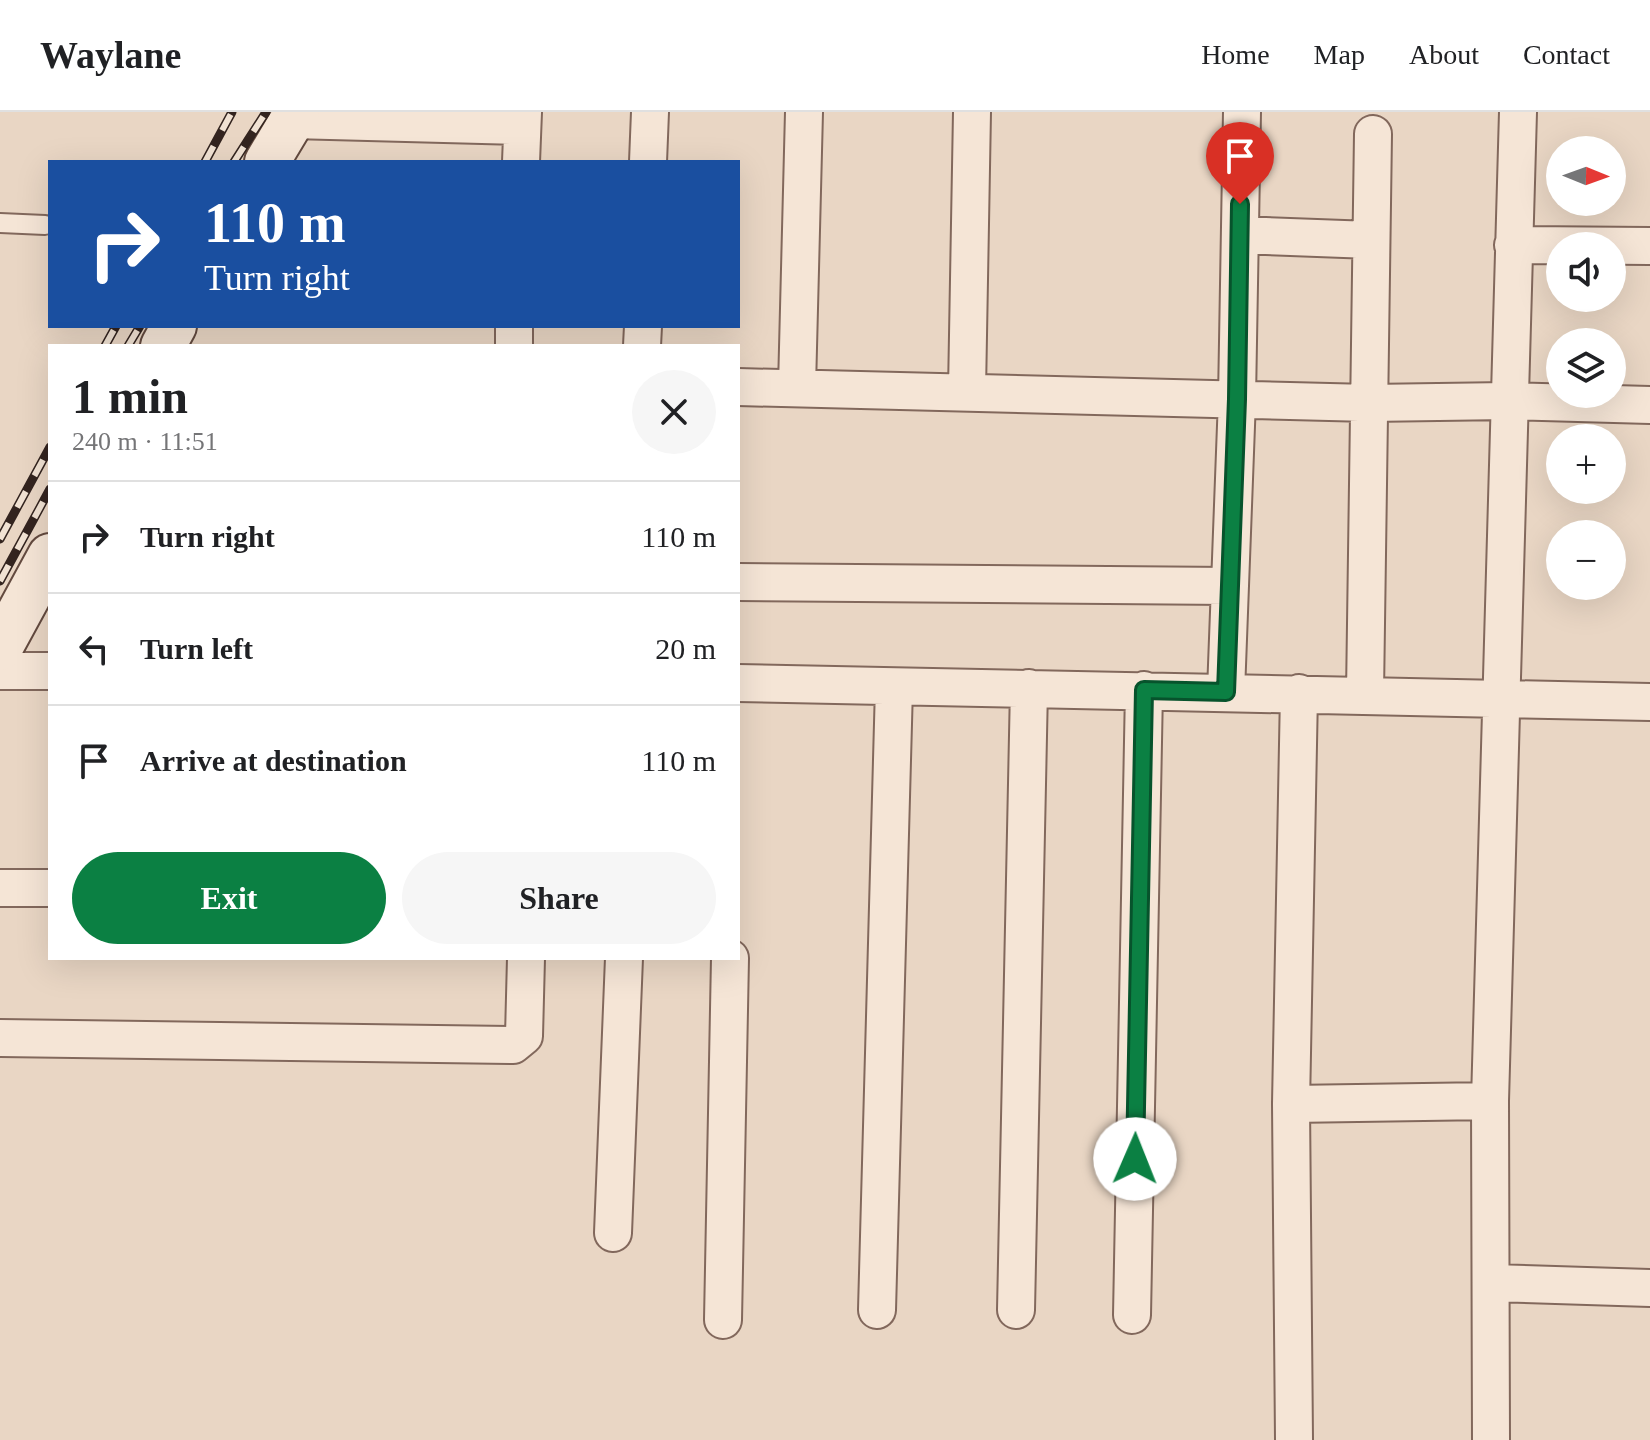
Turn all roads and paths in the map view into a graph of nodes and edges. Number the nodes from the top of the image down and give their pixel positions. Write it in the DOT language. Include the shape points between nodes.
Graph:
graph roads {
  1 [pos="650,112"];
  2 [pos="804,112"];
  3 [pos="972,112"];
  4 [pos="1242,112"];
  5 [pos="1518,112"];
  6 [pos="295,116"];
  7 [pos="522,119"];
  8 [pos="1373,134"];
  9 [pos="268,160"];
  10 [pos="521,160"];
  11 [pos="648,160"];
  12 [pos="0,223"];
  13 [pos="45,225"];
  14 [pos="1240,235"];
  15 [pos="1371,240"];
  16 [pos="1513,245"];
  17 [pos="1650,246"];
  18 [pos="740,387"];
  19 [pos="797,387"];
  20 [pos="967,391"];
  21 [pos="1237,399"];
  22 [pos="1507,401"];
  23 [pos="1369,403"];
  24 [pos="1650,405"];
  25 [pos="48,560"];
  26 [pos="740,582"];
  27 [pos="1230,586"];
  28 [pos="0,648"];
  29 [pos="0,671"];
  30 [pos="48,671"];
  31 [pos="740,683"];
  32 [pos="894,687"];
  33 [pos="1029,688"];
  34 [pos="1144,690"];
  35 [pos="1226,692"];
  36 [pos="1299,693"];
  37 [pos="1365,694"];
  38 [pos="1499,696"];
  39 [pos="1650,702"];
  40 [pos="0,888"];
  41 [pos="48,888"];
  42 [pos="526,960"];
  43 [pos="624,960"];
  44 [pos="730,960"];
  45 [pos="0,1038"];
  46 [pos="1490,1101"];
  47 [pos="1291,1104"];
  48 [pos="613,1233"];
  49 [pos="1491,1283"];
  50 [pos="1650,1288"];
  51 [pos="877,1310"];
  52 [pos="1016,1310"];
  53 [pos="1132,1315"];
  54 [pos="723,1320"];
  55 [pos="1294,1440"];
  56 [pos="1491,1440"];
  1 -- 11 [label="street"];
  2 -- 19 [label="street"];
  3 -- 20 [label="street"];
  4 -- 14 [label="street"];
  5 -- 16 [label="street"];
  6 -- 7 [label="street"];
  6 -- 9 [label="street"];
  7 -- 10 [label="street"];
  8 -- 15 [label="street"];
  12 -- 13 [label="lane"];
  14 -- 15 [label="street"];
  14 -- 21 [label="street"];
  15 -- 23 [label="street"];
  16 -- 17 [label="street"];
  16 -- 22 [label="street"];
  18 -- 19 [label="street"];
  19 -- 20 [label="street"];
  20 -- 21 [label="street"];
  21 -- 23 [label="street"];
  21 -- 27 [label="street"];
  22 -- 23 [label="street"];
  22 -- 24 [label="street"];
  22 -- 38 [label="street"];
  23 -- 37 [label="street"];
  25 -- 28 [label="street"];
  26 -- 27 [label="street"];
  27 -- 35 [label="street"];
  29 -- 30 [label="street"];
  31 -- 32 [label="street"];
  32 -- 33 [label="street"];
  32 -- 51 [label="street"];
  33 -- 34 [label="street"];
  33 -- 52 [label="street"];
  34 -- 35 [label="street"];
  34 -- 53 [label="street"];
  35 -- 36 [label="street"];
  36 -- 37 [label="street"];
  36 -- 47 [label="street"];
  37 -- 38 [label="street"];
  38 -- 39 [label="street"];
  38 -- 46 [label="street"];
  40 -- 41 [label="street"];
  42 -- 45 [label="street" via="524,1036 513,1045"];
  43 -- 48 [label="street"];
  44 -- 54 [label="street"];
  46 -- 47 [label="street"];
  46 -- 49 [label="street"];
  47 -- 55 [label="street"];
  49 -- 50 [label="street"];
  49 -- 56 [label="street"];
}
